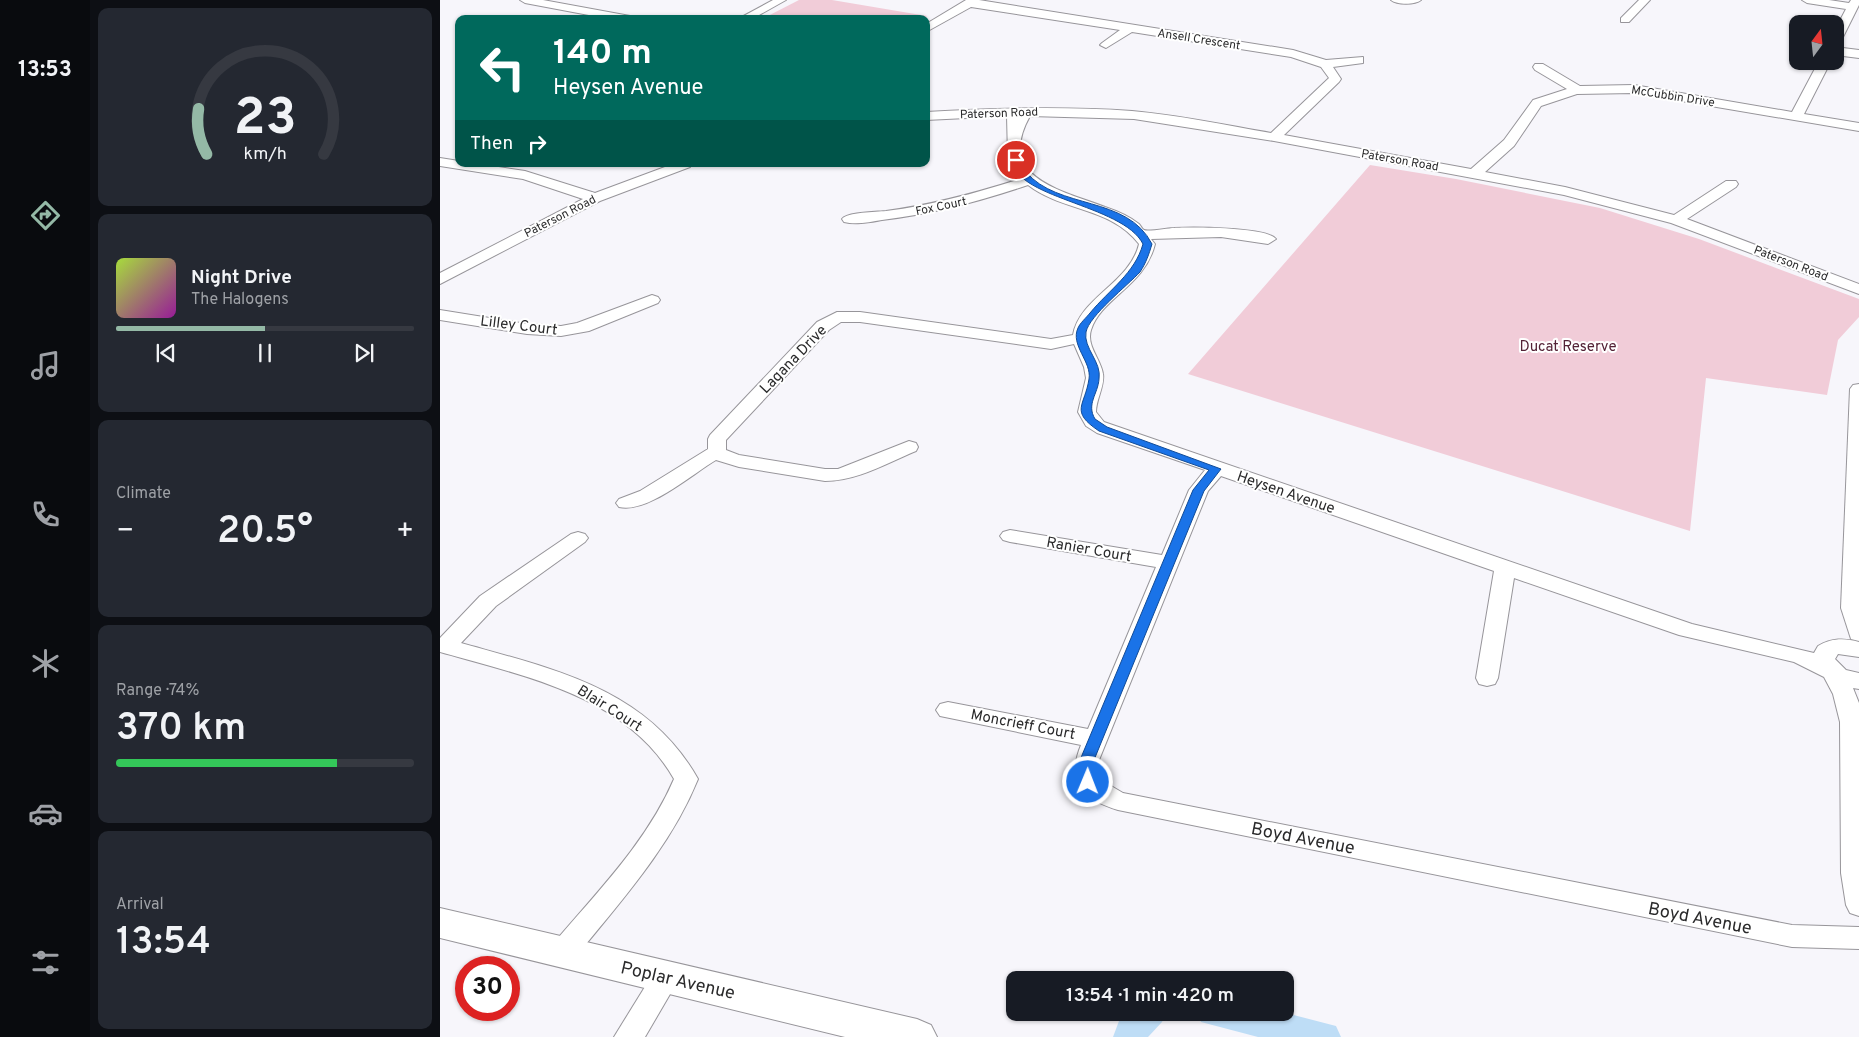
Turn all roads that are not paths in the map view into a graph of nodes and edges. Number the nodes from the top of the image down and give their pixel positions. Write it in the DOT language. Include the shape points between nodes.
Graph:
graph roads {
  1 [pos="525,0"];
  2 [pos="781,0"];
  3 [pos="1396,0"];
  4 [pos="1416,0"];
  5 [pos="1645,0"];
  6 [pos="1807,0"];
  7 [pos="972,1"];
  8 [pos="1855,4"];
  9 [pos="608,15"];
  10 [pos="751,15"];
  11 [pos="1625,20"];
  12 [pos="1844,24"];
  13 [pos="930,27"];
  14 [pos="1131,28"];
  15 [pos="1106,45"];
  16 [pos="1844,52"];
  17 [pos="1859,54"];
  18 [pos="1359,60"];
  19 [pos="1325,64"];
  20 [pos="1539,67"];
  21 [pos="1820,70"];
  22 [pos="1577,90"];
  23 [pos="1019,111"];
  24 [pos="930,116"];
  25 [pos="1796,116"];
  26 [pos="1859,126"];
  27 [pos="1274,138"];
  28 [pos="1509,143"];
  29 [pos="440,162"];
  30 [pos="455,164"];
  31 [pos="473,167"];
  32 [pos="677,167"];
  33 [pos="1476,173"];
  34 [pos="1497,177"];
  35 [pos="1030,180"];
  36 [pos="1731,184"];
  37 [pos="595,198"];
  38 [pos="849,219"];
  39 [pos="1676,220"];
  40 [pos="1143,235"];
  41 [pos="1268,240"];
  42 [pos="440,279"];
  43 [pos="1859,289"];
  44 [pos="652,300"];
  45 [pos="440,314"];
  46 [pos="1081,338"];
  47 [pos="1859,389"];
  48 [pos="908,447"];
  49 [pos="717,452"];
  50 [pos="1216,469"];
  51 [pos="626,503"];
  52 [pos="1010,536"];
  53 [pos="578,538"];
  54 [pos="1168,563"];
  55 [pos="1505,566"];
  56 [pos="1852,608"];
  57 [pos="1859,634"];
  58 [pos="1859,650"];
  59 [pos="1830,659"];
  60 [pos="1487,678"];
  61 [pos="1859,681"];
  62 [pos="948,710"];
  63 [pos="1856,712"];
  64 [pos="1097,739"];
  65 [pos="1857,786"];
  66 [pos="1859,905"];
  67 [pos="440,923"];
  68 [pos="1859,938"];
  69 [pos="563,952"];
  70 [pos="666,977"];
  71 [pos="629,1037"];
  72 [pos="917,1037"];
  1 -- 9 [label="street"];
  2 -- 10 [label="street"];
  3 -- 4 [label="street"];
  5 -- 11 [label="street"];
  6 -- 8 [label="street"];
  7 -- 13 [label="street"];
  7 -- 14 [label="street, Ansell Crescent"];
  8 -- 12 [label="street"];
  14 -- 15 [label="street"];
  14 -- 19 [label="street, Ansell Crescent" via="1294,54"];
  16 -- 17 [label="street"];
  18 -- 19 [label="street"];
  19 -- 27 [label="street" via="1336,78"];
  20 -- 22 [label="street"];
  21 -- 25 [label="street"];
  22 -- 25 [label="street, McCubbin Drive" via="1634,89"];
  22 -- 28 [label="street, McCubbin Drive" via="1537,103"];
  23 -- 24 [label="street, Paterson Road"];
  23 -- 27 [label="street, Paterson Road" via="1134,115"];
  23 -- 35 [label="street" via="1023,116 1016,132 1016,160"];
  25 -- 26 [label="street, McCubbin Drive"];
  27 -- 33 [label="street, Paterson Road"];
  28 -- 33 [label="street, McCubbin Drive"];
  28 -- 34 [label="street, McCubbin Drive"];
  29 -- 30 [label="street"];
  31 -- 37 [label="street" via="525,175"];
  32 -- 37 [label="street, Paterson Road"];
  33 -- 34 [label="street, Paterson Road"];
  34 -- 39 [label="street, Paterson Road"];
  35 -- 38 [label="street, Fox Court" via="950,205"];
  35 -- 40 [label="street" via="1050,192 1110,212 1129,222"];
  36 -- 39 [label="street"];
  37 -- 42 [label="street, Paterson Road"];
  39 -- 43 [label="street, Paterson Road"];
  40 -- 41 [label="street" via="1195,230 1238,233"];
  40 -- 46 [label="street" via="1148,244 1137,270 1088,320 1082,328"];
  44 -- 45 [label="street, Lilley Court" via="628,306 571,330 543,330"];
  46 -- 49 [label="street, Lagana Drive" via="1051,344 837,316 717,439"];
  46 -- 50 [label="street, Heysen Avenue" via="1095,378 1085,405 1091,421 1103,429"];
  47 -- 56 [label="street"];
  48 -- 49 [label="street" via="839,475 739,461 725,458"];
  49 -- 51 [label="street" via="696,462 638,502"];
  50 -- 54 [label="street, Boyd Avenue" via="1199,490"];
  50 -- 55 [label="street, Heysen Avenue"];
  52 -- 54 [label="street, Ranier Court"];
  53 -- 69 [label="street, Blair Court" via="488,601 445,646 571,684 599,698 652,734 686,779 682,792 650,844"];
  54 -- 64 [label="street, Boyd Avenue"];
  55 -- 59 [label="street, Heysen Avenue" via="1687,630 1800,656"];
  55 -- 60 [label="street"];
  56 -- 57 [label="street"];
  56 -- 59 [label="street"];
  58 -- 59 [label="street" via="1843,646"];
  59 -- 61 [label="street, Heysen Avenue" via="1847,679"];
  59 -- 63 [label="street"];
  62 -- 64 [label="street, Moncrieff Court"];
  63 -- 65 [label="street"];
  64 -- 68 [label="street, Boyd Avenue" via="1087,760 1088,782 1102,794 1118,801 1792,936"];
  65 -- 66 [label="street" via="1854,873"];
  67 -- 69 [label="street, Poplar Avenue"];
  69 -- 70 [label="street, Poplar Avenue"];
  70 -- 71 [label="street"];
  70 -- 72 [label="street, Poplar Avenue"];
}
